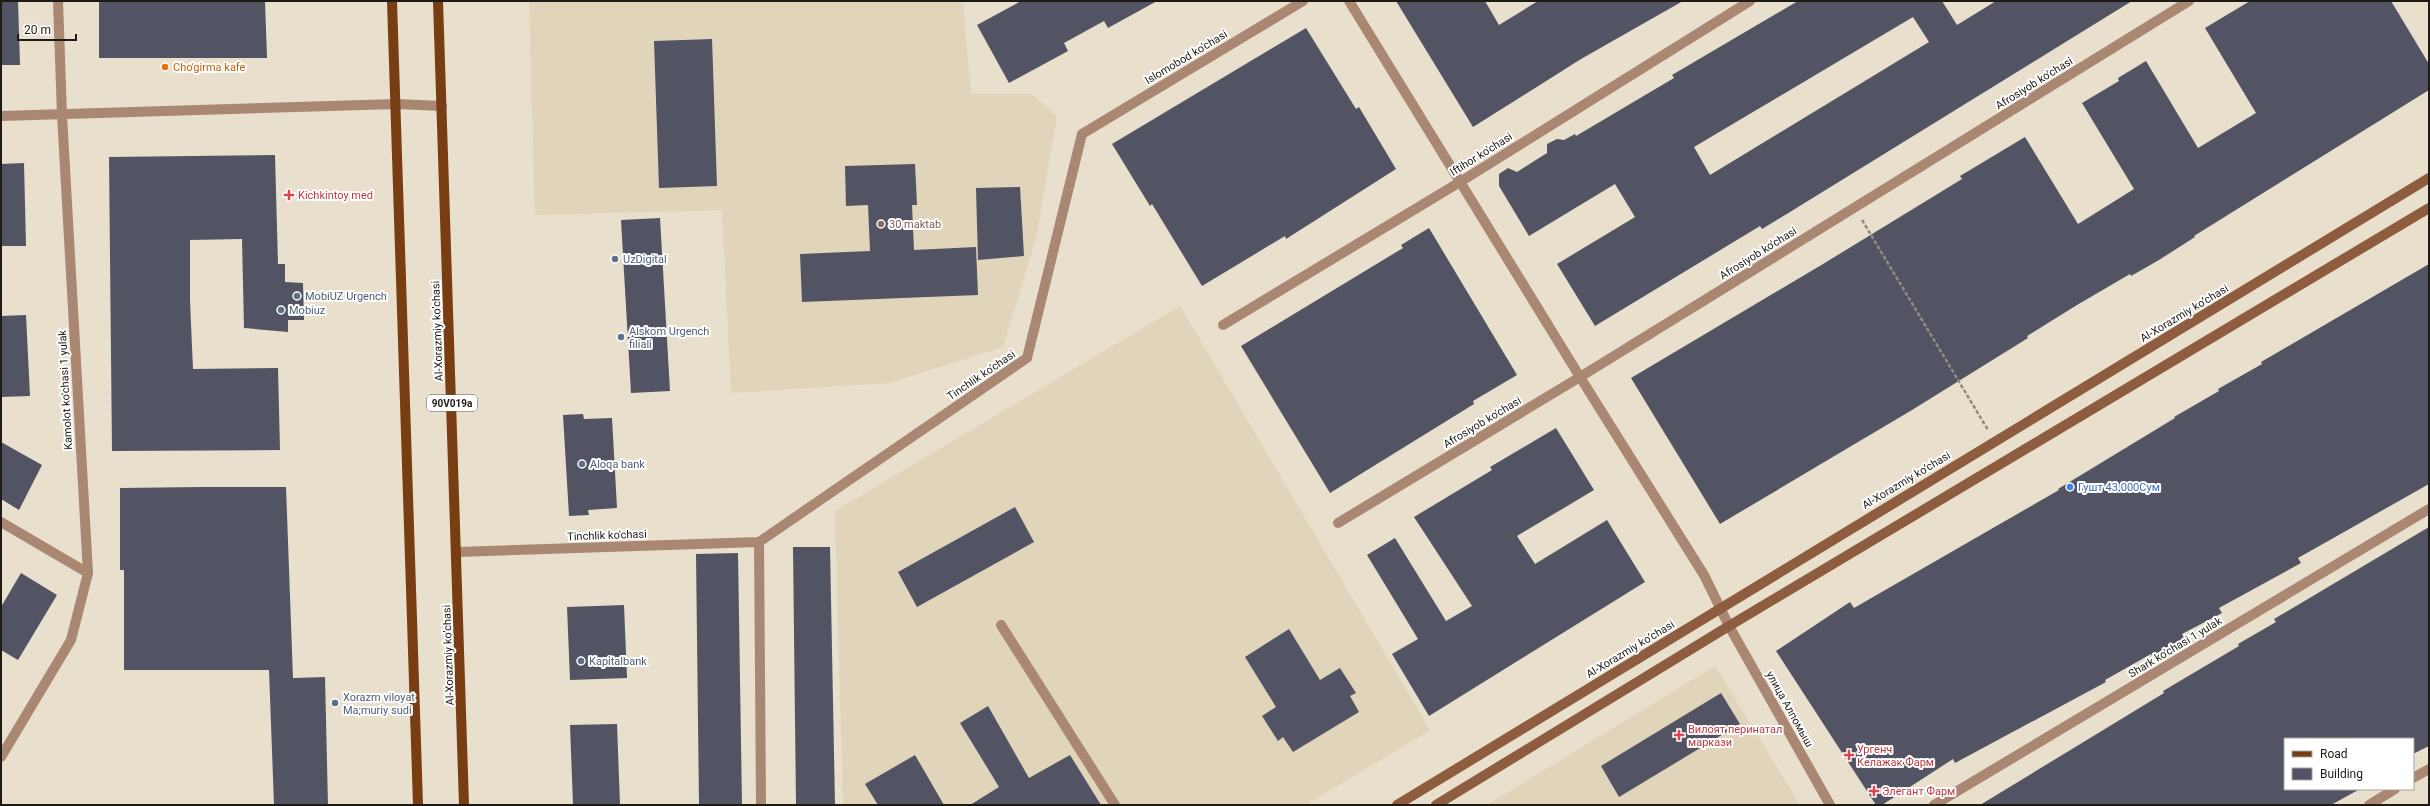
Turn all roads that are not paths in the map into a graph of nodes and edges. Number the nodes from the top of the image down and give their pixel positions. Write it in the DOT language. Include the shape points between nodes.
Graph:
graph roads {
  1 [pos="58,1"];
  2 [pos="392,1"];
  3 [pos="438,1"];
  4 [pos="1303,1"];
  5 [pos="1349,1"];
  6 [pos="1750,1"];
  7 [pos="2189,1"];
  8 [pos="396,104"];
  9 [pos="442,106"];
  10 [pos="62,115"];
  11 [pos="1,116"];
  12 [pos="1082,134"];
  13 [pos="2429,178"];
  14 [pos="1460,182"];
  15 [pos="2429,208"];
  16 [pos="1223,325"];
  17 [pos="1580,377"];
  18 [pos="2429,509"];
  19 [pos="1,522"];
  20 [pos="1338,523"];
  21 [pos="759,542"];
  22 [pos="457,552"];
  23 [pos="88,573"];
  24 [pos="1720,607"];
  25 [pos="1001,625"];
  26 [pos="1729,626"];
  27 [pos="1,757"];
  28 [pos="2429,769"];
  29 [pos="2414,777"];
  30 [pos="2393,790"];
  31 [pos="418,805"];
  32 [pos="464,805"];
  33 [pos="761,805"];
  34 [pos="1115,805"];
  35 [pos="1397,805"];
  36 [pos="1436,805"];
  37 [pos="1830,805"];
  38 [pos="1934,805"];
  39 [pos="2369,805"];
  1 -- 10 [label="street, Kamolot ko'chasi 1 yulak"];
  2 -- 8 [label="main road"];
  3 -- 9 [label="main road, Al-Xorazmiy ko’chasi / 90V019a"];
  4 -- 12 [label="street, Islomobod ko'chasi"];
  5 -- 14 [label="street, улица Алпомыш"];
  6 -- 14 [label="street, Iftihor ko'chasi"];
  7 -- 17 [label="street, Afrosiyob ko'chasi"];
  8 -- 9 [label="street"];
  8 -- 10 [label="street"];
  8 -- 31 [label="main road"];
  9 -- 22 [label="main road, Al-Xorazmiy ko’chasi / 90V019a"];
  10 -- 11 [label="street"];
  10 -- 23 [label="street, Kamolot ko'chasi 1 yulak"];
  12 -- 21 [label="street, Tinchlik ko'chasi" via="1028,358"];
  13 -- 24 [label="main road, Al-Xorazmiy ko’chasi"];
  14 -- 16 [label="street, Iftihor ko'chasi"];
  14 -- 17 [label="street, улица Алпомыш"];
  15 -- 26 [label="main road"];
  17 -- 20 [label="street, Afrosiyob ko'chasi"];
  17 -- 24 [label="street, улица Алпомыш" via="1704,575"];
  18 -- 38 [label="street, Shark ko'chasi 1 yulak"];
  19 -- 23 [label="street"];
  21 -- 22 [label="street, Tinchlik ko'chasi"];
  21 -- 33 [label="street"];
  22 -- 32 [label="main road, Al-Xorazmiy ko’chasi / 90V019a"];
  23 -- 27 [label="street, Kamolot ko'chasi 1 yulak" via="71,640"];
  24 -- 26 [label="street, улица Алпомыш"];
  24 -- 35 [label="main road, Al-Xorazmiy ko’chasi"];
  25 -- 34 [label="street"];
  26 -- 36 [label="main road"];
  26 -- 37 [label="street, улица Алпомыш"];
  28 -- 29 [label="street"];
  30 -- 39 [label="street"];
}
